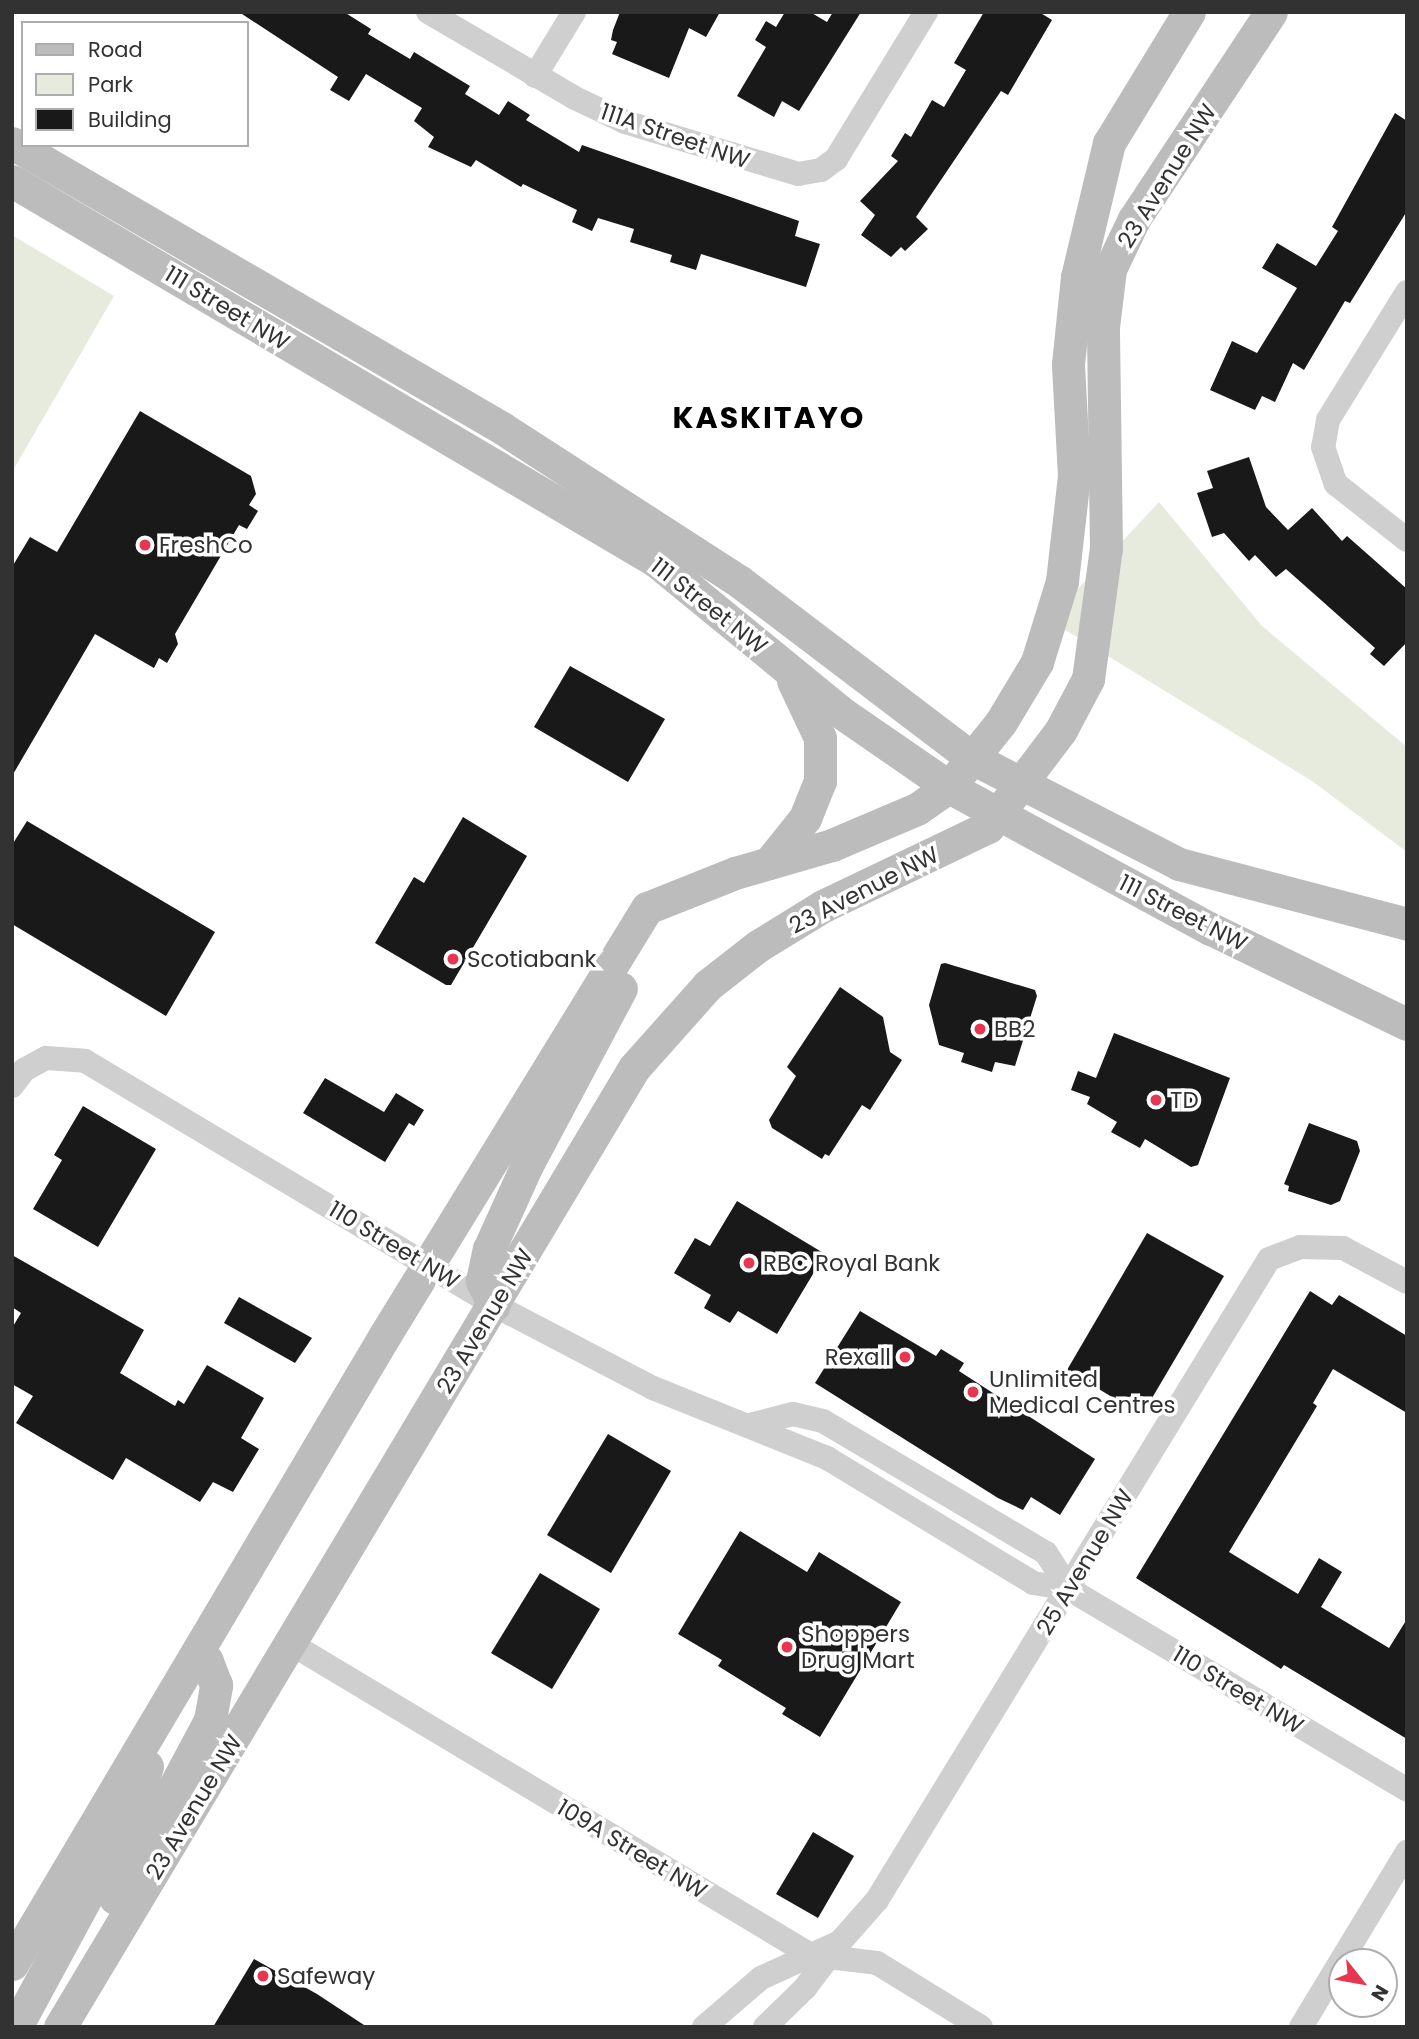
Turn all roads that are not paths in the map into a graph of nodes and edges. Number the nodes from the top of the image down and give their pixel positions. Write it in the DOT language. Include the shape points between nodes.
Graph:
graph roads {
  1 [pos="428,12"];
  2 [pos="574,12"];
  3 [pos="926,12"];
  4 [pos="1189,12"];
  5 [pos="1271,12"];
  6 [pos="536,76"];
  7 [pos="12,143"];
  8 [pos="12,181"];
  9 [pos="1407,292"];
  10 [pos="1407,540"];
  11 [pos="785,667"];
  12 [pos="972,758"];
  13 [pos="1022,783"];
  14 [pos="949,787"];
  15 [pos="999,817"];
  16 [pos="769,863"];
  17 [pos="1407,924"];
  18 [pos="635,926"];
  19 [pos="1407,1024"];
  20 [pos="12,1086"];
  21 [pos="428,1265"];
  22 [pos="1407,1282"];
  23 [pos="494,1305"];
  24 [pos="1069,1589"];
  25 [pos="293,1645"];
  26 [pos="197,1656"];
  27 [pos="160,1720"];
  28 [pos="1407,1790"];
  29 [pos="1407,1852"];
  30 [pos="827,1951"];
  31 [pos="12,1964"];
  32 [pos="89,1979"];
  33 [pos="16,2027"];
  34 [pos="60,2027"];
  35 [pos="704,2027"];
  36 [pos="765,2027"];
  37 [pos="981,2027"];
  38 [pos="1301,2027"];
  1 -- 6 [label="street, 111A Street NW"];
  2 -- 6 [label="street"];
  3 -- 6 [label="street, 111A Street NW" via="843,149 821,170 784,172 678,140 600,110"];
  4 -- 12 [label="main road, 23 Avenue NW" via="1109,143 1077,277 1070,339 1074,476 1062,581 1037,662 1001,722"];
  5 -- 13 [label="main road, 23 Avenue NW" via="1134,219 1110,269 1103,327 1106,548 1088,679 1061,730"];
  7 -- 12 [label="main road, 111 Street NW" via="502,428 740,582"];
  8 -- 11 [label="main road, 111 Street NW" via="656,561"];
  9 -- 10 [label="street" via="1328,420 1323,447 1336,484"];
  11 -- 14 [label="main road, 111 Street NW"];
  11 -- 16 [label="main road" via="820,737 820,782 805,818"];
  12 -- 13 [label="main road, 111 Street NW"];
  12 -- 14 [label="main road, 23 Avenue NW"];
  13 -- 15 [label="main road, 23 Avenue NW"];
  13 -- 17 [label="main road, 111 Street NW" via="1179,864"];
  14 -- 15 [label="main road, 111 Street NW"];
  14 -- 16 [label="main road, 23 Avenue NW" via="917,809 832,845"];
  15 -- 19 [label="main road, 111 Street NW" via="1211,929"];
  15 -- 23 [label="main road, 23 Avenue NW" via="919,863 823,906 758,946 708,985 634,1068"];
  16 -- 18 [label="main road, 23 Avenue NW" via="647,908"];
  18 -- 21 [label="main road, 23 Avenue NW"];
  18 -- 23 [label="main road" via="642,948 527,1164 485,1258 482,1281"];
  20 -- 21 [label="street, 110 Street NW" via="24,1070 46,1058 74,1057"];
  21 -- 23 [label="street, 110 Street NW"];
  21 -- 26 [label="main road, 23 Avenue NW"];
  22 -- 24 [label="street, 25 Avenue NW" via="1364,1256 1324,1245 1284,1250 1269,1259"];
  23 -- 24 [label="street, 110 Street NW" via="653,1388 827,1458 1032,1583"];
  23 -- 25 [label="main road, 23 Avenue NW"];
  24 -- 28 [label="street, 110 Street NW"];
  24 -- 30 [label="street, 25 Avenue NW" via="877,1900"];
  25 -- 30 [label="street, 109A Street NW"];
  25 -- 32 [label="main road, 23 Avenue NW"];
  26 -- 27 [label="main road, 23 Avenue NW"];
  26 -- 32 [label="main road" via="206,1661 216,1685 210,1720 94,1936"];
  27 -- 31 [label="main road, 23 Avenue NW"];
  27 -- 33 [label="main road" via="133,1811"];
  29 -- 38 [label="street"];
  30 -- 35 [label="street, 25 Avenue NW" via="761,1978"];
  30 -- 36 [label="street, 25 Avenue NW" via="805,1988"];
  30 -- 37 [label="street, 109A Street NW" via="877,1963"];
  32 -- 34 [label="main road, 23 Avenue NW"];
}
